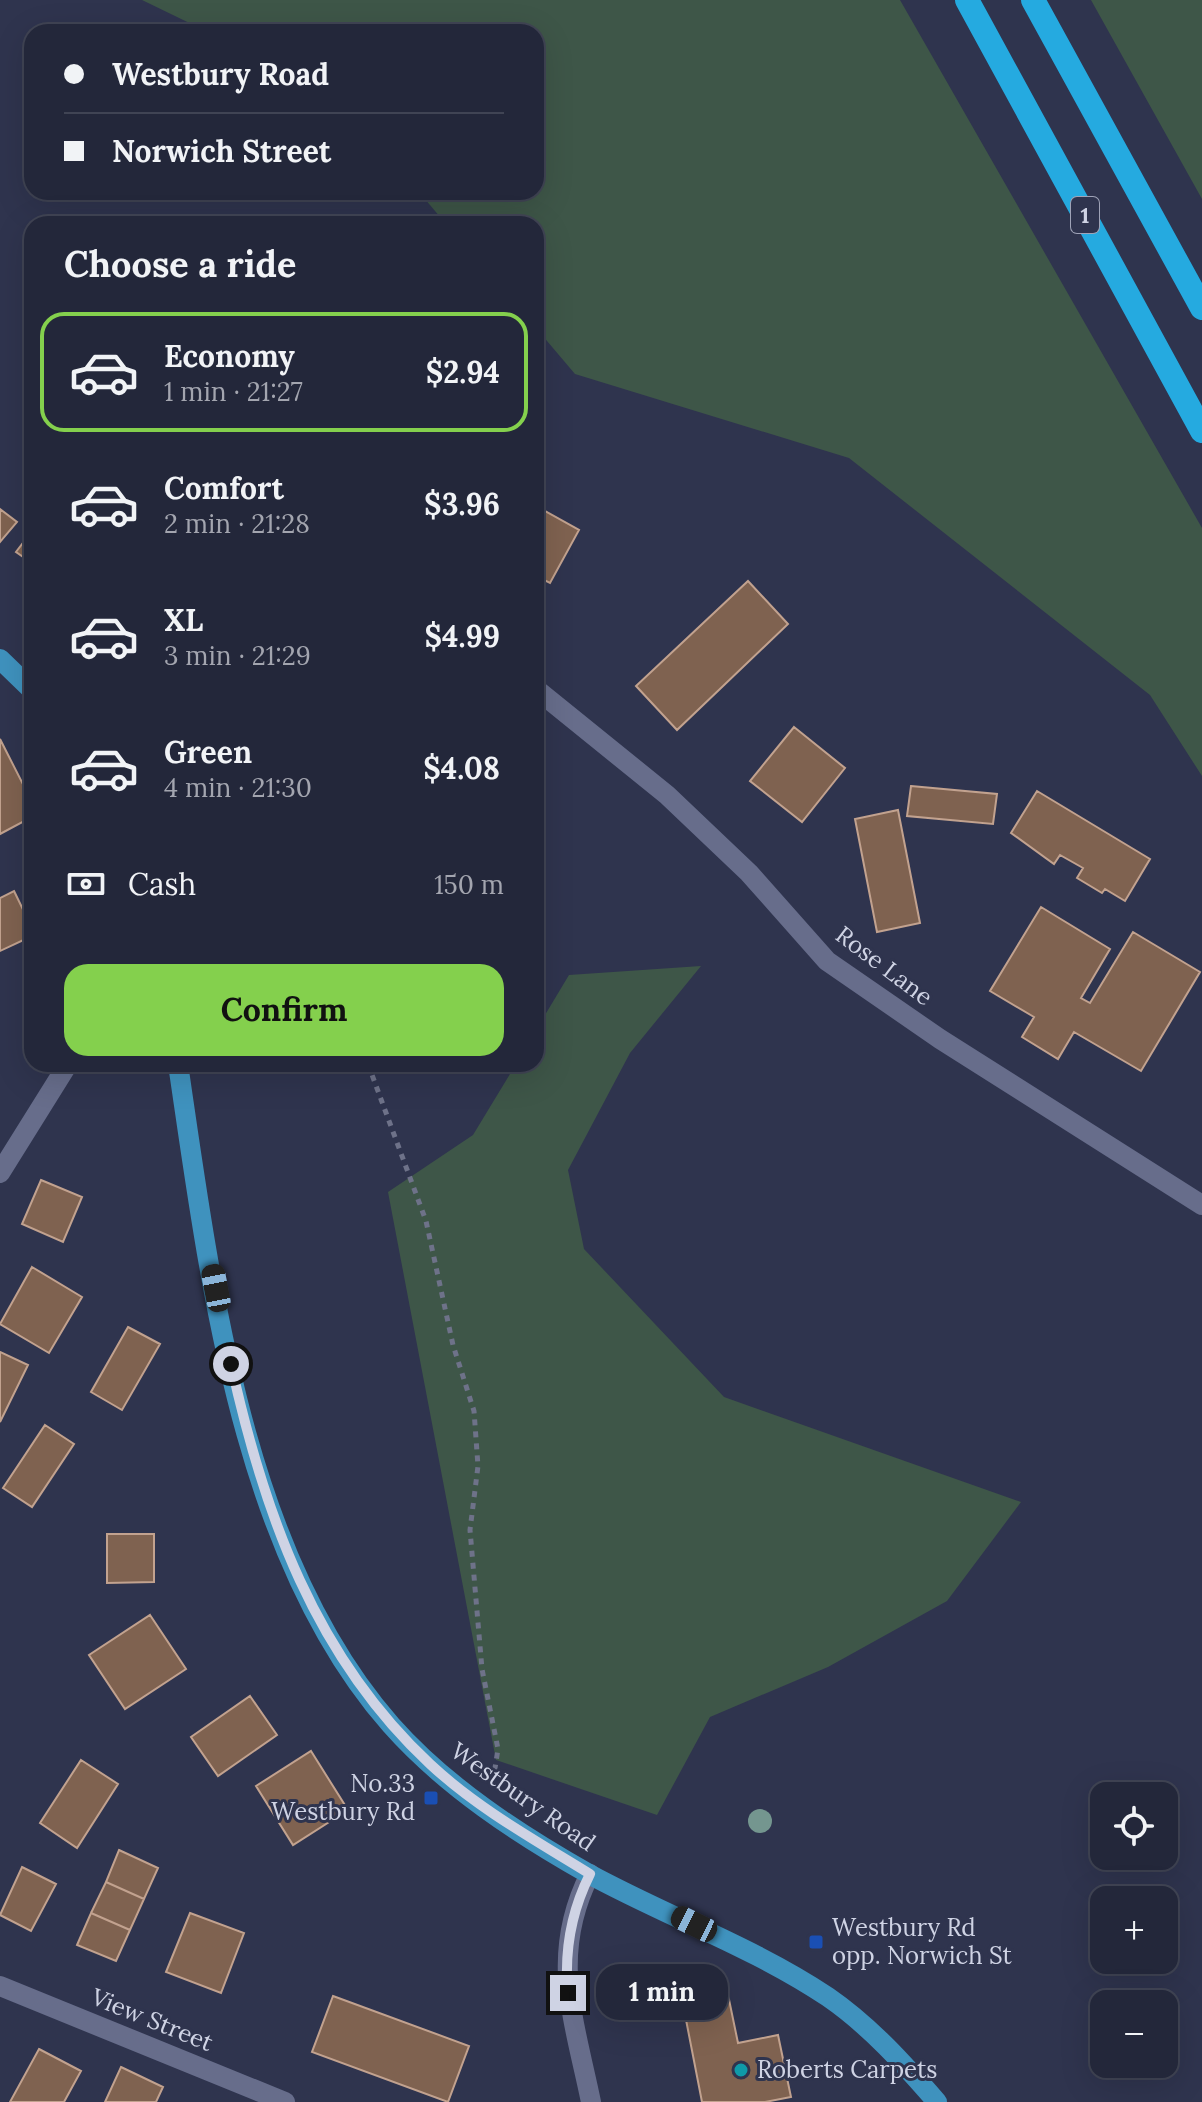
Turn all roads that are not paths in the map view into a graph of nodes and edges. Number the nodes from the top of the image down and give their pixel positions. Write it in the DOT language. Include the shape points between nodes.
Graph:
graph roads {
  1 [pos="967,0"];
  2 [pos="1033,0"];
  3 [pos="1202,308"];
  4 [pos="1202,431"];
  5 [pos="0,659"];
  6 [pos="24,682"];
  7 [pos="544,695"];
  8 [pos="63,1072"];
  9 [pos="179,1072"];
  10 [pos="0,1173"];
  11 [pos="1202,1205"];
  12 [pos="590,1874"];
  13 [pos="0,1986"];
  14 [pos="285,2102"];
  15 [pos="591,2102"];
  16 [pos="937,2102"];
  1 -- 4 [label="highway, 1"];
  2 -- 3 [label="highway"];
  5 -- 6 [label="main road"];
  7 -- 11 [label="street, Rose Lane" via="667,795 749,873 827,961"];
  8 -- 10 [label="street"];
  9 -- 12 [label="main road, Westbury Road" via="243,1416 288,1556 330,1643 363,1690 432,1766"];
  12 -- 15 [label="street" via="577,1899 565,1961"];
  12 -- 16 [label="main road, Westbury Road" via="766,1960 830,1999 887,2046"];
  13 -- 14 [label="street, View Street"];
}
